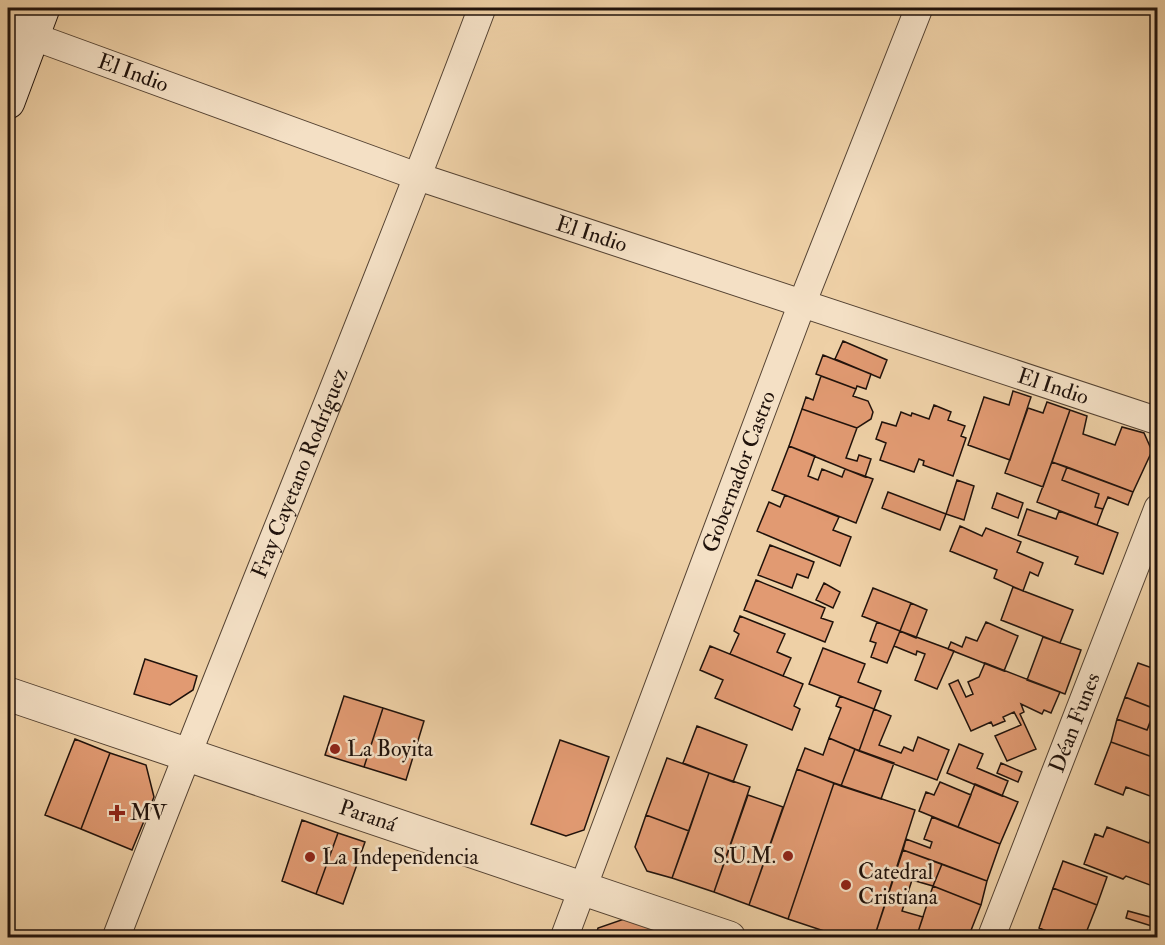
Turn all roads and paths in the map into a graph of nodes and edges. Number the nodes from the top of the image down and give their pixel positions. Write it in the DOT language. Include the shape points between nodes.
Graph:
graph roads {
  1 [pos="482,8"];
  2 [pos="919,8"];
  3 [pos="28,21"];
  4 [pos="8,102"];
  5 [pos="419,177"];
  6 [pos="803,301"];
  7 [pos="1158,421"];
  8 [pos="1158,508"];
  9 [pos="8,694"];
  10 [pos="187,752"];
  11 [pos="582,888"];
  12 [pos="116,938"];
  13 [pos="564,938"];
  14 [pos="729,938"];
  15 [pos="991,938"];
  1 -- 5 [label="street, Fray Cayetano Rodríguez"];
  2 -- 6 [label="street, Gobernador Castro"];
  3 -- 4 [label="street"];
  3 -- 5 [label="street, El Indio"];
  5 -- 6 [label="street, El Indio"];
  5 -- 10 [label="street, Fray Cayetano Rodríguez"];
  6 -- 7 [label="street, El Indio"];
  6 -- 11 [label="street, Gobernador Castro"];
  8 -- 15 [label="street, Déan Funes"];
  9 -- 10 [label="street, Paraná"];
  10 -- 11 [label="street, Paraná"];
  10 -- 12 [label="street, Fray Cayetano Rodríguez"];
  11 -- 13 [label="street, Gobernador Castro"];
  11 -- 14 [label="street, Paraná"];
}
